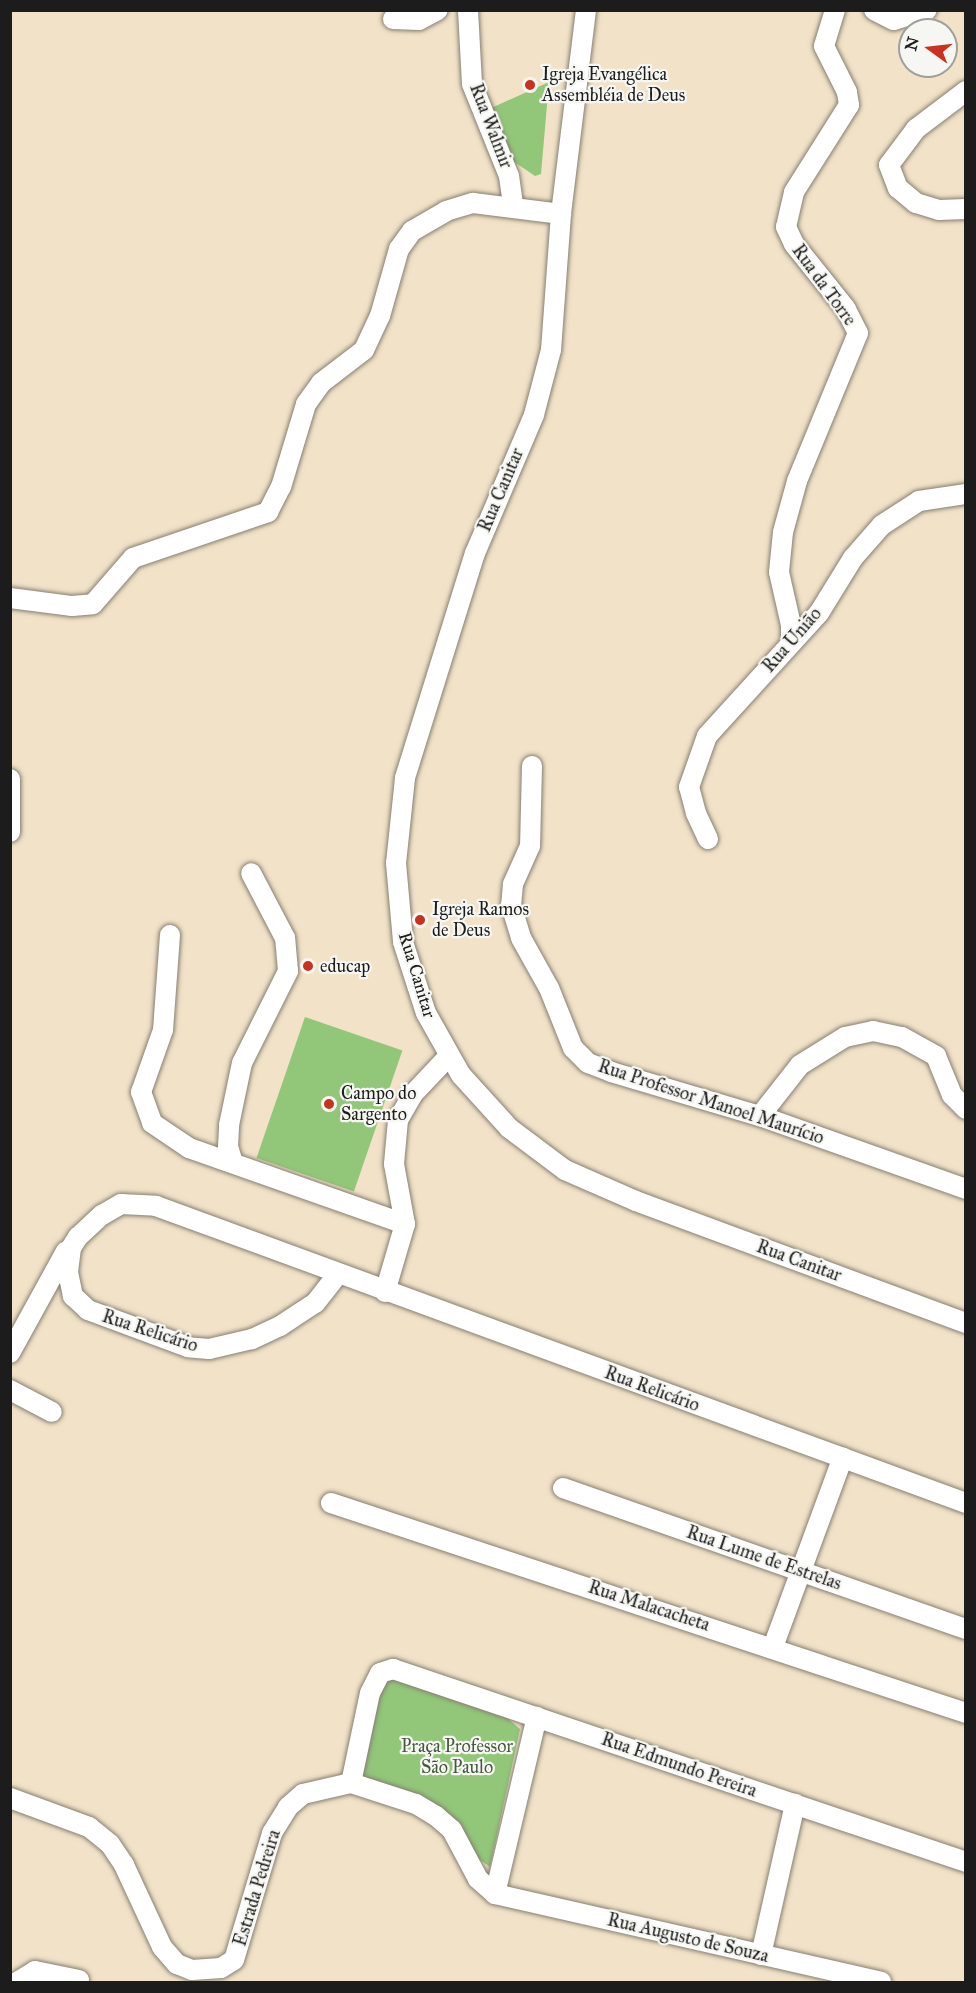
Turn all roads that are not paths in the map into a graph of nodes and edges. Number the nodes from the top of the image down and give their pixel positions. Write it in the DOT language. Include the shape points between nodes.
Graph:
graph roads {
  1 [pos="438,10"];
  2 [pos="468,10"];
  3 [pos="586,10"];
  4 [pos="836,10"];
  5 [pos="874,10"];
  6 [pos="926,10"];
  7 [pos="393,19"];
  8 [pos="966,91"];
  9 [pos="513,206"];
  10 [pos="966,209"];
  11 [pos="561,214"];
  12 [pos="966,494"];
  13 [pos="10,598"];
  14 [pos="792,642"];
  15 [pos="532,766"];
  16 [pos="10,779"];
  17 [pos="10,832"];
  18 [pos="708,839"];
  19 [pos="251,873"];
  20 [pos="170,935"];
  21 [pos="448,1057"];
  22 [pos="966,1108"];
  23 [pos="760,1116"];
  24 [pos="233,1162"];
  25 [pos="966,1189"];
  26 [pos="405,1224"];
  27 [pos="78,1237"];
  28 [pos="338,1274"];
  29 [pos="385,1292"];
  30 [pos="966,1323"];
  31 [pos="10,1353"];
  32 [pos="10,1390"];
  33 [pos="52,1412"];
  34 [pos="843,1457"];
  35 [pos="563,1488"];
  36 [pos="331,1503"];
  37 [pos="966,1503"];
  38 [pos="801,1570"];
  39 [pos="966,1629"];
  40 [pos="773,1647"];
  41 [pos="966,1713"];
  42 [pos="537,1717"];
  43 [pos="351,1783"];
  44 [pos="10,1798"];
  45 [pos="795,1804"];
  46 [pos="966,1862"];
  47 [pos="495,1894"];
  48 [pos="761,1955"];
  49 [pos="79,1980"];
  50 [pos="17,1983"];
  51 [pos="881,1983"];
  1 -- 7 [label="street" via="419,20"];
  2 -- 9 [label="street, Rua Walmir" via="472,84 509,176"];
  3 -- 11 [label="street, Rua Canitar"];
  4 -- 14 [label="street, Rua da Torre" via="824,46 847,92 849,105 794,192 786,226 794,244 849,314 858,333 797,481 783,532 779,572"];
  5 -- 6 [label="street" via="899,20"];
  8 -- 10 [label="street" via="916,129 889,165 898,188 916,203 939,210"];
  9 -- 11 [label="street"];
  9 -- 13 [label="street" via="486,202 455,208 427,221 405,238 380,316 364,350 321,383 306,404 281,487 268,512 133,558 93,604 72,606"];
  11 -- 21 [label="street, Rua Canitar" via="551,350 534,416 475,553 412,747 400,811 396,890 403,942 426,1013"];
  12 -- 14 [label="street, Rua União" via="919,501 892,516 853,558 819,613"];
  14 -- 18 [label="street, Rua União" via="715,724 700,748 690,787"];
  15 -- 23 [label="street, Rua Professor Manoel Maurício" via="530,846 513,884 511,905 521,938 549,988 573,1048 588,1063 611,1072"];
  16 -- 17 [label="street"];
  19 -- 24 [label="street" via="285,938 288,971 242,1063 229,1125 228,1147"];
  20 -- 24 [label="street" via="163,1030 141,1099 148,1117 165,1135"];
  21 -- 26 [label="street" via="413,1095 398,1120 394,1164"];
  21 -- 30 [label="street, Rua Canitar" via="493,1112 565,1170 636,1202"];
  22 -- 23 [label="street" via="952,1095 936,1056 902,1037 873,1031 845,1037 800,1065"];
  23 -- 25 [label="street, Rua Professor Manoel Maurício"];
  24 -- 26 [label="street"];
  26 -- 29 [label="street"];
  27 -- 28 [label="street, Rua Relicário" via="111,1209 140,1203"];
  27 -- 28 [label="street, Rua Relicário" via="71,1248 68,1272 69,1286 79,1303 116,1323 200,1349 252,1339 280,1326 315,1303"];
  27 -- 31 [label="street" via="57,1265"];
  28 -- 29 [label="street, Rua Relicário"];
  29 -- 34 [label="street, Rua Relicário"];
  32 -- 33 [label="street"];
  34 -- 37 [label="street, Rua Relicário"];
  34 -- 38 [label="street"];
  35 -- 38 [label="street, Rua Lume de Estrelas"];
  36 -- 40 [label="street, Rua Malacacheta"];
  38 -- 39 [label="street, Rua Lume de Estrelas"];
  38 -- 40 [label="street"];
  40 -- 41 [label="street, Rua Malacacheta"];
  42 -- 43 [label="street, Rua Edmundo Pereira" via="393,1669 380,1673 370,1693"];
  42 -- 45 [label="street, Rua Edmundo Pereira"];
  42 -- 47 [label="street"];
  43 -- 44 [label="street, Estrada Pedreira" via="303,1794 288,1807 272,1833 234,1960 206,1970 177,1964 162,1947 124,1865 110,1844 89,1827"];
  43 -- 47 [label="street" via="416,1804 436,1816 452,1830 478,1880"];
  45 -- 46 [label="street, Rua Edmundo Pereira"];
  45 -- 48 [label="street"];
  47 -- 48 [label="street, Rua Augusto de Souza"];
  48 -- 51 [label="street, Rua Augusto de Souza"];
  49 -- 50 [label="street" via="35,1971"];
}
